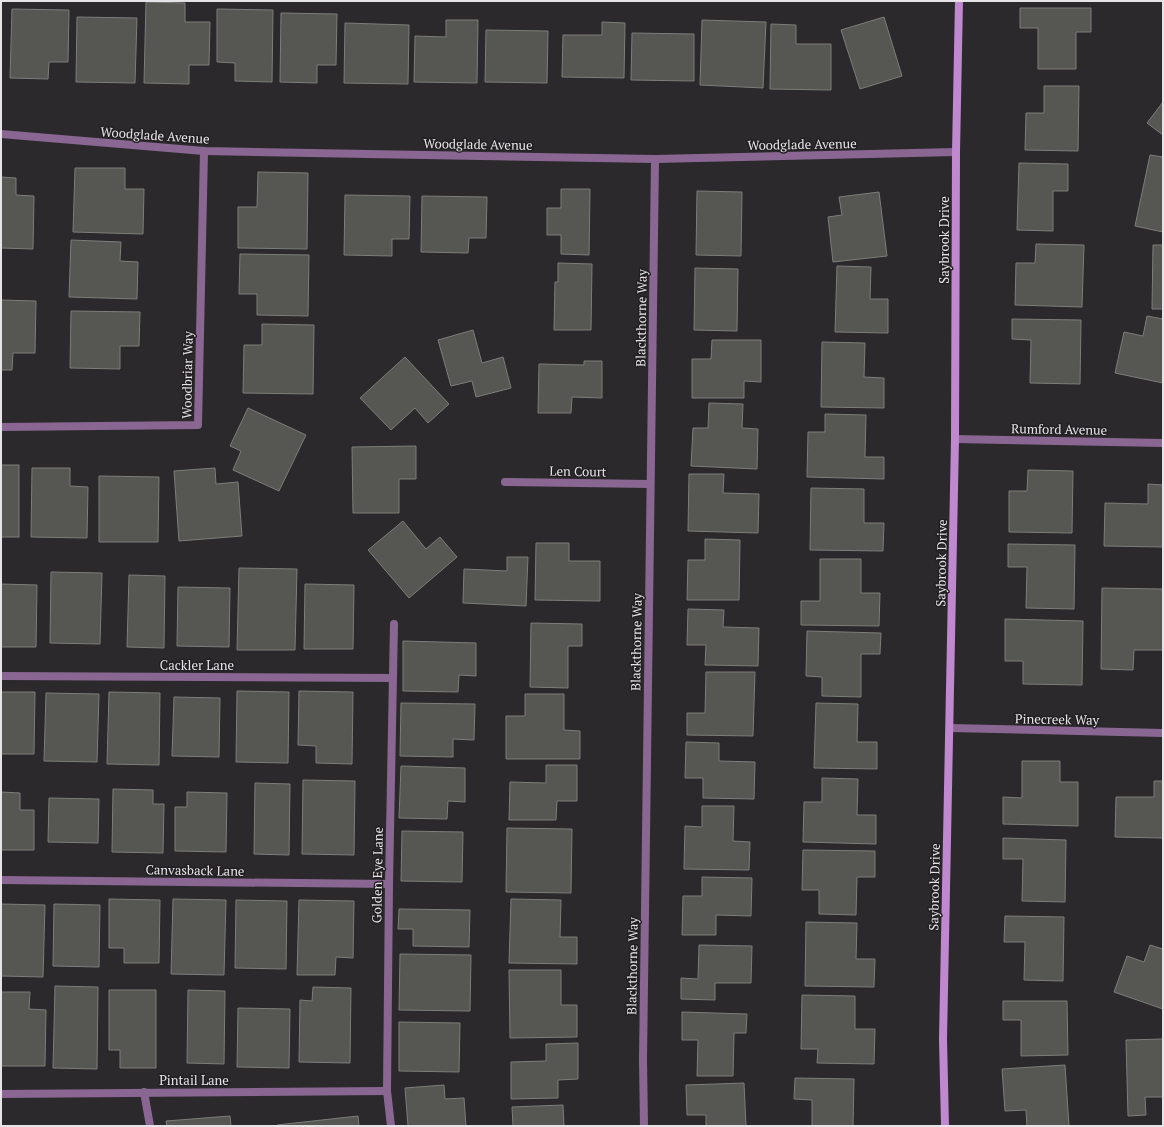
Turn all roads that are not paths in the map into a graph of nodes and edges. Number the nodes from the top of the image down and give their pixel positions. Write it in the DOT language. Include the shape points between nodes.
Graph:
graph roads {
  1 [pos="959,1"];
  2 [pos="1,134"];
  3 [pos="204,151"];
  4 [pos="956,152"];
  5 [pos="655,159"];
  6 [pos="1,427"];
  7 [pos="955,439"];
  8 [pos="1163,443"];
  9 [pos="505,482"];
  10 [pos="650,484"];
  11 [pos="394,624"];
  12 [pos="1,676"];
  13 [pos="392,678"];
  14 [pos="950,728"];
  15 [pos="1163,733"];
  16 [pos="1,880"];
  17 [pos="389,884"];
  18 [pos="387,1091"];
  19 [pos="144,1092"];
  20 [pos="1,1094"];
  21 [pos="150,1126"];
  22 [pos="391,1126"];
  23 [pos="644,1126"];
  24 [pos="945,1126"];
  1 -- 4 [label="street, Saybrook Drive"];
  2 -- 3 [label="street, Woodglade Avenue"];
  3 -- 5 [label="street, Woodglade Avenue"];
  3 -- 6 [label="street, Woodbriar Way" via="198,425"];
  4 -- 5 [label="street, Woodglade Avenue"];
  4 -- 7 [label="street, Saybrook Drive"];
  5 -- 10 [label="street, Blackthorne Way"];
  7 -- 8 [label="street, Rumford Avenue"];
  7 -- 14 [label="street, Saybrook Drive"];
  9 -- 10 [label="street, Len Court"];
  10 -- 23 [label="street, Blackthorne Way" via="642,1060"];
  11 -- 13 [label="street, Golden Eye Lane"];
  12 -- 13 [label="street, Cackler Lane"];
  13 -- 17 [label="street, Golden Eye Lane"];
  14 -- 15 [label="street, Pinecreek Way"];
  14 -- 24 [label="street, Saybrook Drive" via="943,1039"];
  16 -- 17 [label="street, Canvasback Lane"];
  17 -- 18 [label="street, Golden Eye Lane"];
  18 -- 19 [label="street, Pintail Lane"];
  18 -- 22 [label="street, Golden Eye Lane"];
  19 -- 20 [label="street, Pintail Lane"];
  19 -- 21 [label="street"];
}
